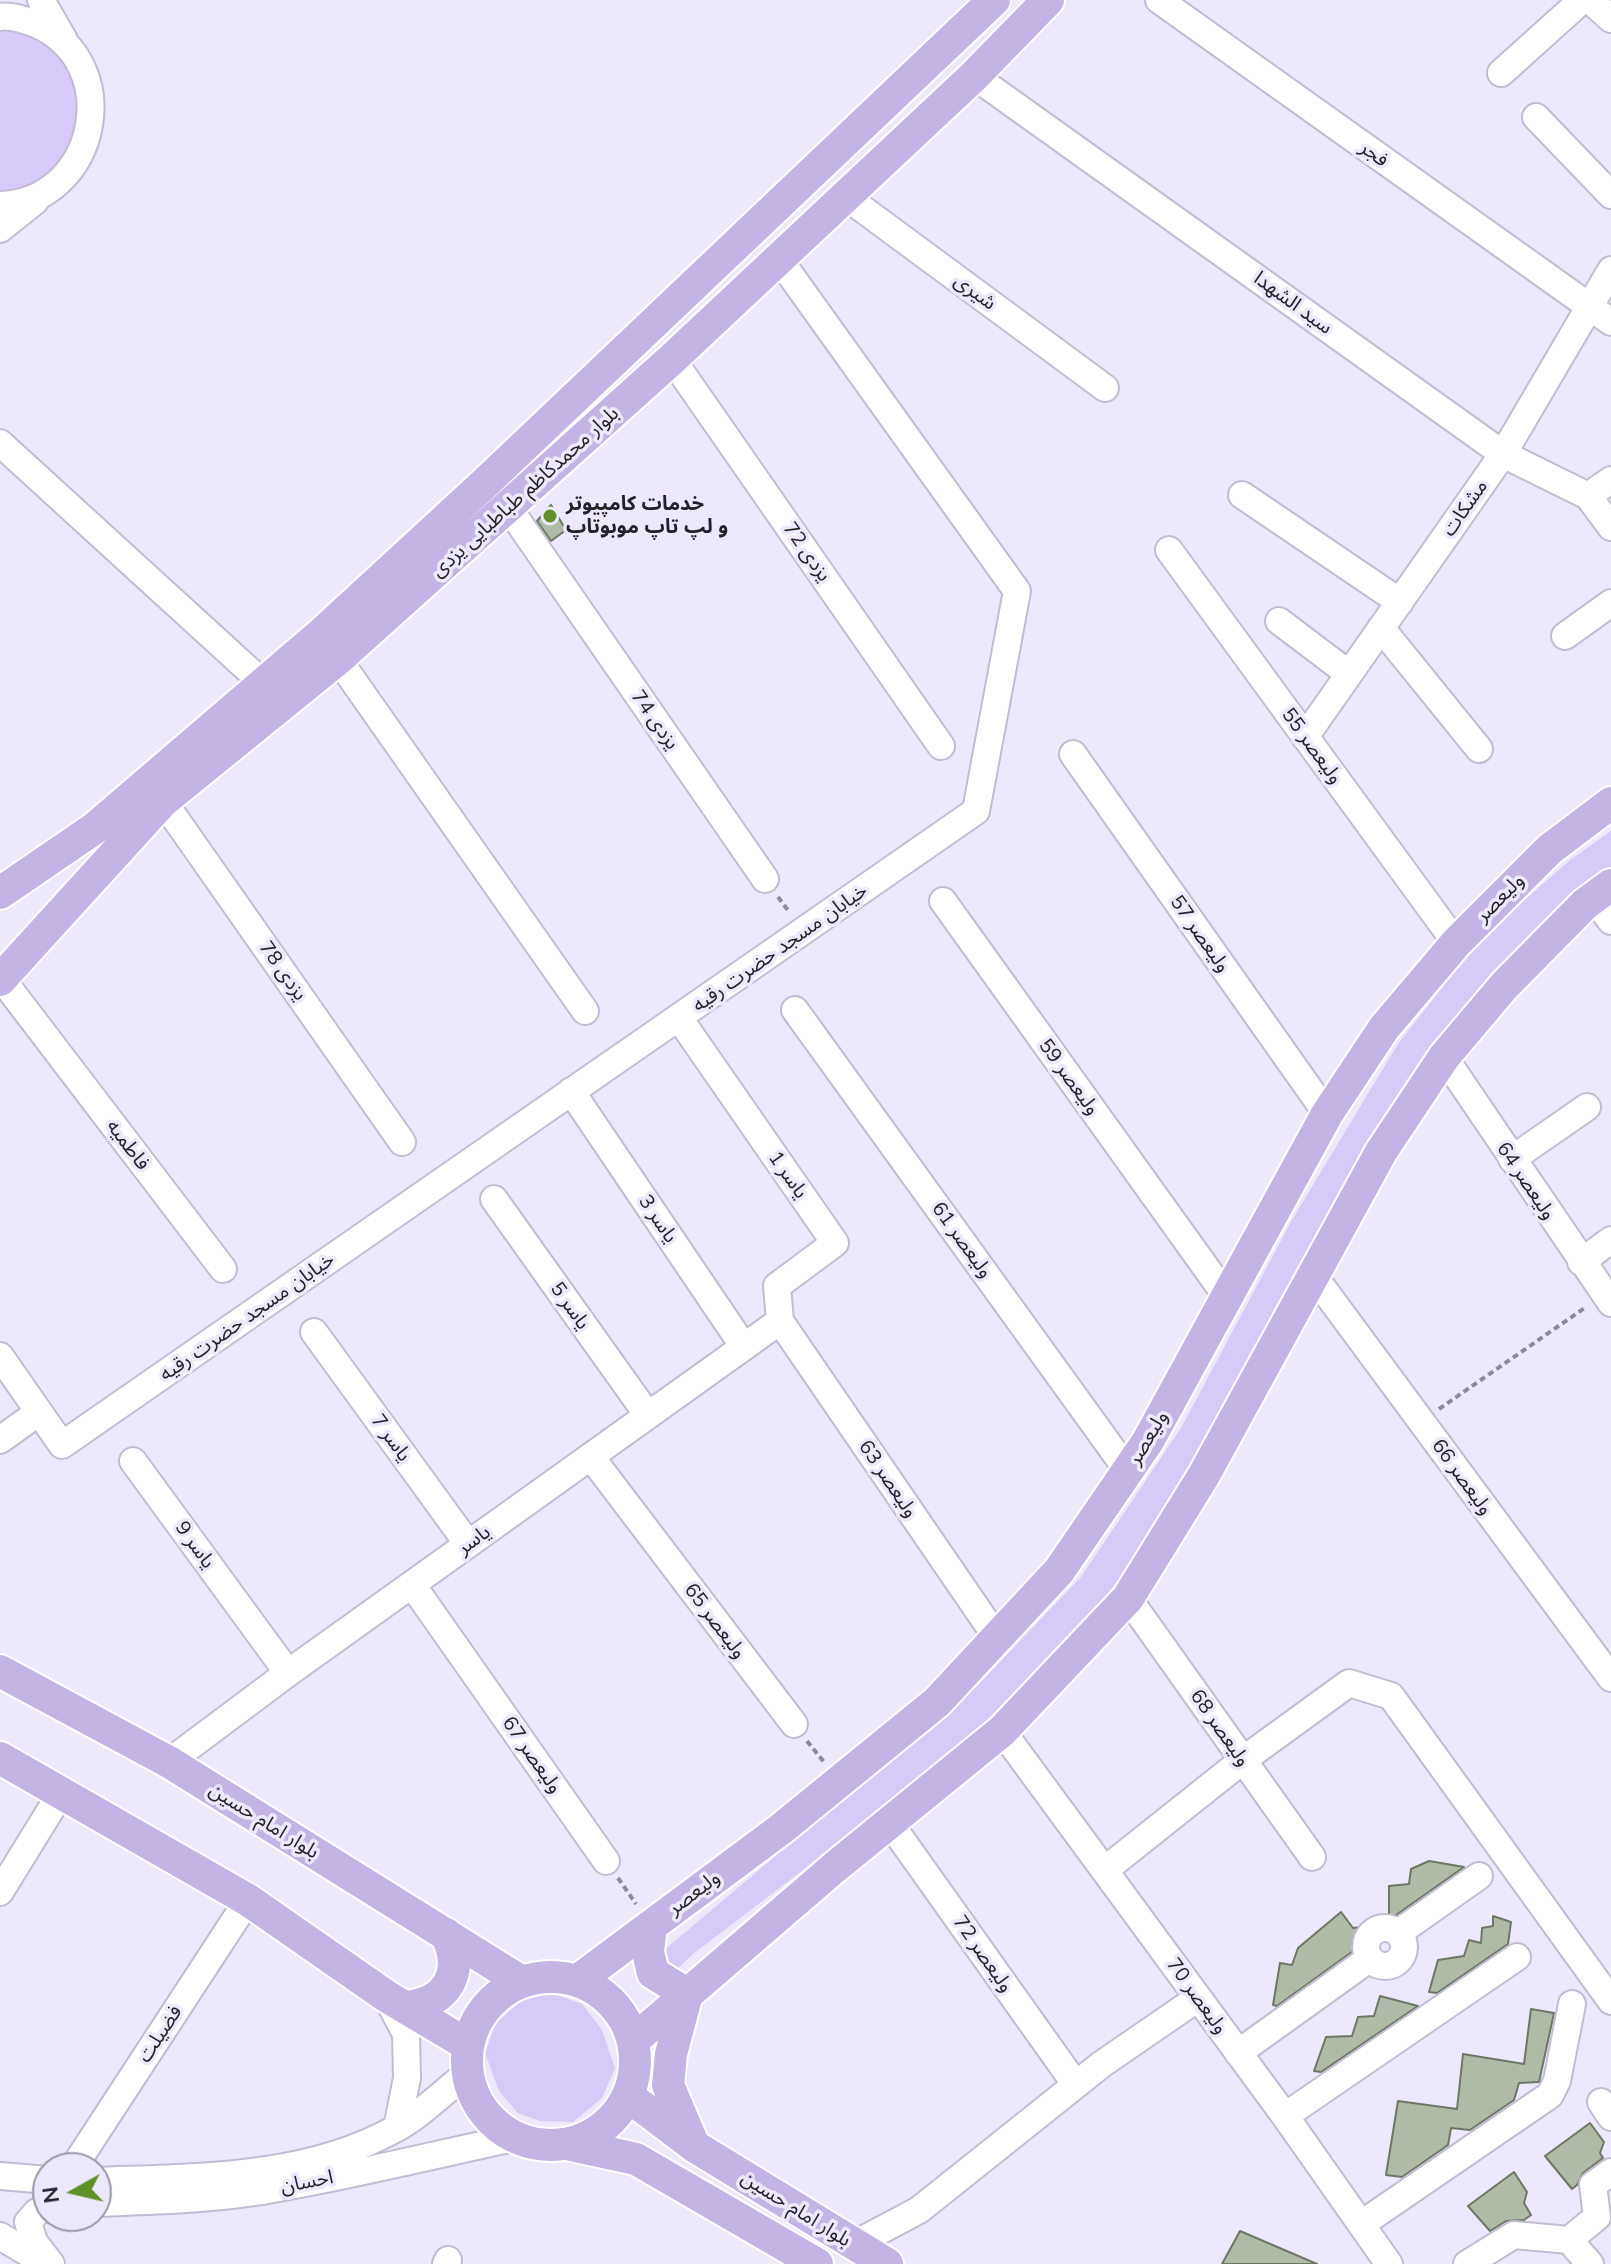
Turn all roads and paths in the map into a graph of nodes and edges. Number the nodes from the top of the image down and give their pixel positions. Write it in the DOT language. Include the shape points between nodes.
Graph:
graph roads {
  1 [pos="41,0"];
  2 [pos="994,0"];
  3 [pos="1048,0"];
  4 [pos="1159,0"];
  5 [pos="1582,0"];
  6 [pos="1590,0"];
  7 [pos="0,17"];
  8 [pos="1611,19"];
  9 [pos="70,50"];
  10 [pos="1501,73"];
  11 [pos="974,76"];
  12 [pos="1536,117"];
  13 [pos="52,188"];
  14 [pos="1611,195"];
  15 [pos="845,196"];
  16 [pos="0,205"];
  17 [pos="0,229"];
  18 [pos="779,259"];
  19 [pos="1611,270"];
  20 [pos="1600,315"];
  21 [pos="672,359"];
  22 [pos="1105,388"];
  23 [pos="0,443"];
  24 [pos="1503,454"];
  25 [pos="1611,480"];
  26 [pos="1242,495"];
  27 [pos="1588,496"];
  28 [pos="508,507"];
  29 [pos="1611,527"];
  30 [pos="1169,550"];
  31 [pos="1400,602"];
  32 [pos="1611,603"];
  33 [pos="1279,621"];
  34 [pos="1381,628"];
  35 [pos="1565,636"];
  36 [pos="338,659"];
  37 [pos="1349,674"];
  38 [pos="264,684"];
  39 [pos="1305,737"];
  40 [pos="941,746"];
  41 [pos="1479,749"];
  42 [pos="1073,754"];
  43 [pos="163,801"];
  44 [pos="1611,803"];
  45 [pos="765,879"];
  46 [pos="0,893"];
  47 [pos="943,901"];
  48 [pos="1605,901"];
  49 [pos="803,932"];
  50 [pos="1456,943"];
  51 [pos="0,979"];
  52 [pos="795,1010"];
  53 [pos="585,1011"];
  54 [pos="679,1018"];
  55 [pos="1444,1057"];
  56 [pos="571,1091"];
  57 [pos="1587,1107"];
  58 [pos="1327,1114"];
  59 [pos="402,1142"];
  60 [pos="1512,1159"];
  61 [pos="494,1199"];
  62 [pos="1611,1240"];
  63 [pos="1581,1262"];
  64 [pos="223,1269"];
  65 [pos="1313,1275"];
  66 [pos="1227,1297"];
  67 [pos="1608,1298"];
  68 [pos="780,1321"];
  69 [pos="314,1332"];
  70 [pos="744,1347"];
  71 [pos="0,1356"];
  72 [pos="39,1412"];
  73 [pos="647,1414"];
  74 [pos="1422,1422"];
  75 [pos="0,1440"];
  76 [pos="591,1457"];
  77 [pos="133,1461"];
  78 [pos="1128,1471"];
  79 [pos="468,1544"];
  80 [pos="413,1586"];
  81 [pos="1128,1598"];
  82 [pos="997,1638"];
  83 [pos="0,1671"];
  84 [pos="288,1673"];
  85 [pos="1611,1678"];
  86 [pos="794,1724"];
  87 [pos="1002,1731"];
  88 [pos="0,1758"];
  89 [pos="1243,1760"];
  90 [pos="169,1762"];
  91 [pos="841,1783"];
  92 [pos="61,1793"];
  93 [pos="889,1822"];
  94 [pos="1312,1857"];
  95 [pos="606,1861"];
  96 [pos="1106,1869"];
  97 [pos="1479,1876"];
  98 [pos="0,1892"];
  99 [pos="248,1900"];
  100 [pos="651,1926"];
  101 [pos="446,1934"];
  102 [pos="1517,1957"];
  103 [pos="577,1981"];
  104 [pos="522,1982"];
  105 [pos="687,1994"];
  106 [pos="1198,1998"];
  107 [pos="396,2001"];
  108 [pos="1611,2001"];
  109 [pos="1572,2004"];
  110 [pos="633,2041"];
  111 [pos="1238,2053"];
  112 [pos="468,2059"];
  113 [pos="1076,2085"];
  114 [pos="628,2096"];
  115 [pos="1285,2116"];
  116 [pos="397,2128"];
  117 [pos="514,2138"];
  118 [pos="684,2138"];
  119 [pos="567,2144"];
  120 [pos="83,2152"];
  121 [pos="658,2172"];
  122 [pos="1611,2172"];
  123 [pos="2,2176"];
  124 [pos="32,2179"];
  125 [pos="112,2180"];
  126 [pos="112,2202"];
  127 [pos="32,2218"];
  128 [pos="1363,2223"];
  129 [pos="35,2232"];
  130 [pos="0,2234"];
  131 [pos="1569,2240"];
  132 [pos="853,2245"];
  133 [pos="49,2264"];
  134 [pos="817,2264"];
  135 [pos="887,2264"];
  136 [pos="1389,2264"];
  137 [pos="1467,2264"];
  138 [pos="1590,2264"];
  1 -- 9 [label="street"];
  2 -- 38 [label="main road, بلوار محمدکاظم طباطبایی یزدی" via="484,484"];
  3 -- 11 [label="main road, بلوار محمدکاظم طباطبایی یزدی"];
  4 -- 20 [label="street, فجر"];
  5 -- 10 [label="street"];
  6 -- 8 [label="street"];
  7 -- 9 [label="street" via="41,27"];
  9 -- 13 [label="street" via="91,97 91,123 71,170"];
  11 -- 15 [label="main road, بلوار محمدکاظم طباطبایی یزدی"];
  11 -- 24 [label="street, سید الشهدا"];
  12 -- 14 [label="street"];
  13 -- 16 [label="street" via="29,200"];
  13 -- 17 [label="street"];
  15 -- 18 [label="main road, بلوار محمدکاظم طباطبایی یزدی"];
  15 -- 22 [label="street, شیری"];
  18 -- 21 [label="main road, بلوار محمدکاظم طباطبایی یزدی"];
  18 -- 49 [label="street, خیابان مسجد حضرت رقیه" via="1017,591 976,811"];
  19 -- 20 [label="street, مشکات"];
  20 -- 24 [label="street, مشکات"];
  21 -- 28 [label="main road, بلوار محمدکاظم طباطبایی یزدی"];
  21 -- 40 [label="street, یزدی 72"];
  23 -- 38 [label="street"];
  24 -- 27 [label="street, سید الشهدا"];
  24 -- 31 [label="street, مشکات"];
  25 -- 27 [label="street"];
  26 -- 31 [label="street"];
  27 -- 29 [label="street, سید الشهدا"];
  28 -- 36 [label="main road, بلوار محمدکاظم طباطبایی یزدی"];
  28 -- 45 [label="street, یزدی 74"];
  30 -- 39 [label="street, ولیعصر 55"];
  31 -- 34 [label="street, مشکات"];
  32 -- 35 [label="street"];
  33 -- 37 [label="street"];
  34 -- 37 [label="street, مشکات"];
  34 -- 41 [label="street"];
  36 -- 43 [label="main road, بلوار محمدکاظم طباطبایی یزدی"];
  36 -- 53 [label="street"];
  37 -- 39 [label="street, مشکات"];
  38 -- 46 [label="main road, بلوار محمدکاظم طباطبایی یزدی" via="95,828"];
  39 -- 50 [label="street, ولیعصر 55"];
  42 -- 58 [label="street, ولیعصر 57"];
  43 -- 51 [label="main road, بلوار محمدکاظم طباطبایی یزدی"];
  43 -- 59 [label="street, یزدی 78"];
  44 -- 50 [label="main road, ولیعصر" via="1550,849"];
  45 -- 49 [label="path"];
  47 -- 66 [label="street, ولیعصر 59"];
  48 -- 55 [label="main road" via="1504,986"];
  49 -- 54 [label="street, خیابان مسجد حضرت رقیه"];
  50 -- 58 [label="main road, ولیعصر" via="1384,1028"];
  51 -- 64 [label="street, فاطمیه"];
  52 -- 78 [label="street, ولیعصر 61"];
  54 -- 56 [label="street, خیابان مسجد حضرت رقیه"];
  54 -- 68 [label="street, یاسر 1" via="835,1243 777,1286"];
  55 -- 60 [label="street, ولیعصر 64"];
  55 -- 65 [label="main road" via="1381,1152"];
  56 -- 70 [label="street, یاسر 3"];
  56 -- 72 [label="street, خیابان مسجد حضرت رقیه" via="62,1445"];
  57 -- 60 [label="street"];
  58 -- 66 [label="main road, ولیعصر"];
  60 -- 63 [label="street, ولیعصر 64"];
  61 -- 73 [label="street, یاسر 5"];
  62 -- 63 [label="street"];
  63 -- 67 [label="street, ولیعصر 64"];
  65 -- 74 [label="street, ولیعصر 66"];
  65 -- 81 [label="main road" via="1204,1475"];
  66 -- 78 [label="main road, ولیعصر"];
  67 -- 74 [label="path"];
  68 -- 70 [label="street, یاسر"];
  68 -- 82 [label="street, ولیعصر 63"];
  69 -- 79 [label="street, یاسر 7"];
  70 -- 73 [label="street, یاسر"];
  71 -- 72 [label="street"];
  72 -- 75 [label="street"];
  73 -- 76 [label="street, یاسر"];
  74 -- 85 [label="street, ولیعصر 66"];
  76 -- 79 [label="street, یاسر"];
  76 -- 86 [label="street, ولیعصر 65"];
  77 -- 84 [label="street, یاسر 9"];
  78 -- 82 [label="main road, ولیعصر" via="1059,1571"];
  79 -- 80 [label="street, یاسر"];
  80 -- 84 [label="street, یاسر"];
  80 -- 95 [label="street, ولیعصر 67"];
  81 -- 87 [label="main road"];
  81 -- 89 [label="street, ولیعصر 68"];
  82 -- 91 [label="main road, ولیعصر" via="937,1702"];
  83 -- 90 [label="main road, بلوار امام حسین"];
  84 -- 90 [label="street, یاسر"];
  86 -- 91 [label="path"];
  87 -- 93 [label="main road"];
  87 -- 96 [label="street, ولیعصر 70"];
  88 -- 92 [label="main road"];
  89 -- 94 [label="street, ولیعصر 68"];
  89 -- 96 [label="street"];
  89 -- 108 [label="street" via="1349,1683 1391,1696"];
  90 -- 101 [label="main road, بلوار امام حسین"];
  91 -- 100 [label="main road, ولیعصر"];
  92 -- 98 [label="street"];
  92 -- 99 [label="main road"];
  93 -- 105 [label="main road"];
  93 -- 113 [label="street, ولیعصر 72"];
  95 -- 100 [label="path"];
  96 -- 106 [label="street, ولیعصر 70"];
  97 -- 111 [label="street" via="1398,1933 1376,1931 1366,1943 1369,1959"];
  99 -- 107 [label="main road"];
  99 -- 120 [label="street, فضیلت"];
  100 -- 103 [label="main road, ولیعصر"];
  100 -- 105 [label="main road" via="648,1952 653,1973"];
  101 -- 104 [label="main road, بلوار امام حسین"];
  101 -- 107 [label="main road" via="454,1967 439,1997 424,2005"];
  102 -- 115 [label="street"];
  103 -- 104 [label="main road" via="549,1977"];
  103 -- 110 [label="main road" via="602,1994 621,2015"];
  104 -- 112 [label="main road" via="497,1997 478,2018"];
  105 -- 110 [label="main road"];
  105 -- 118 [label="main road" via="668,2085"];
  106 -- 111 [label="street, ولیعصر 70"];
  106 -- 113 [label="street"];
  107 -- 112 [label="main road"];
  107 -- 116 [label="street" via="406,2034 407,2078"];
  109 -- 128 [label="street" via="1550,2095"];
  110 -- 114 [label="main road" via="635,2069"];
  111 -- 115 [label="street, ولیعصر 70"];
  112 -- 116 [label="street, احسان"];
  112 -- 117 [label="main road" via="476,2100 492,2122"];
  113 -- 132 [label="street" via="919,2210"];
  114 -- 118 [label="main road, بلوار امام حسین"];
  114 -- 119 [label="main road" via="603,2127"];
  115 -- 128 [label="street, ولیعصر 70"];
  116 -- 125 [label="street, احسان" via="350,2151 250,2172"];
  117 -- 119 [label="main road" via="540,2145"];
  117 -- 126 [label="street, احسان" via="253,2192"];
  118 -- 121 [label="main road" via="659,2138 654,2151"];
  118 -- 132 [label="main road, بلوار امام حسین"];
  119 -- 121 [label="main road, بلوار امام حسین" via="636,2159"];
  121 -- 134 [label="main road, بلوار امام حسین"];
  122 -- 131 [label="street" via="1593,2185 1597,2217"];
  123 -- 124 [label="street"];
  127 -- 130 [label="street"];
  128 -- 136 [label="street, ولیعصر 70"];
  129 -- 133 [label="street" via="34,2242"];
  130 -- 133 [label="street"];
  131 -- 137 [label="street" via="1514,2235"];
  131 -- 138 [label="street"];
  132 -- 135 [label="main road, بلوار امام حسین"];
}
